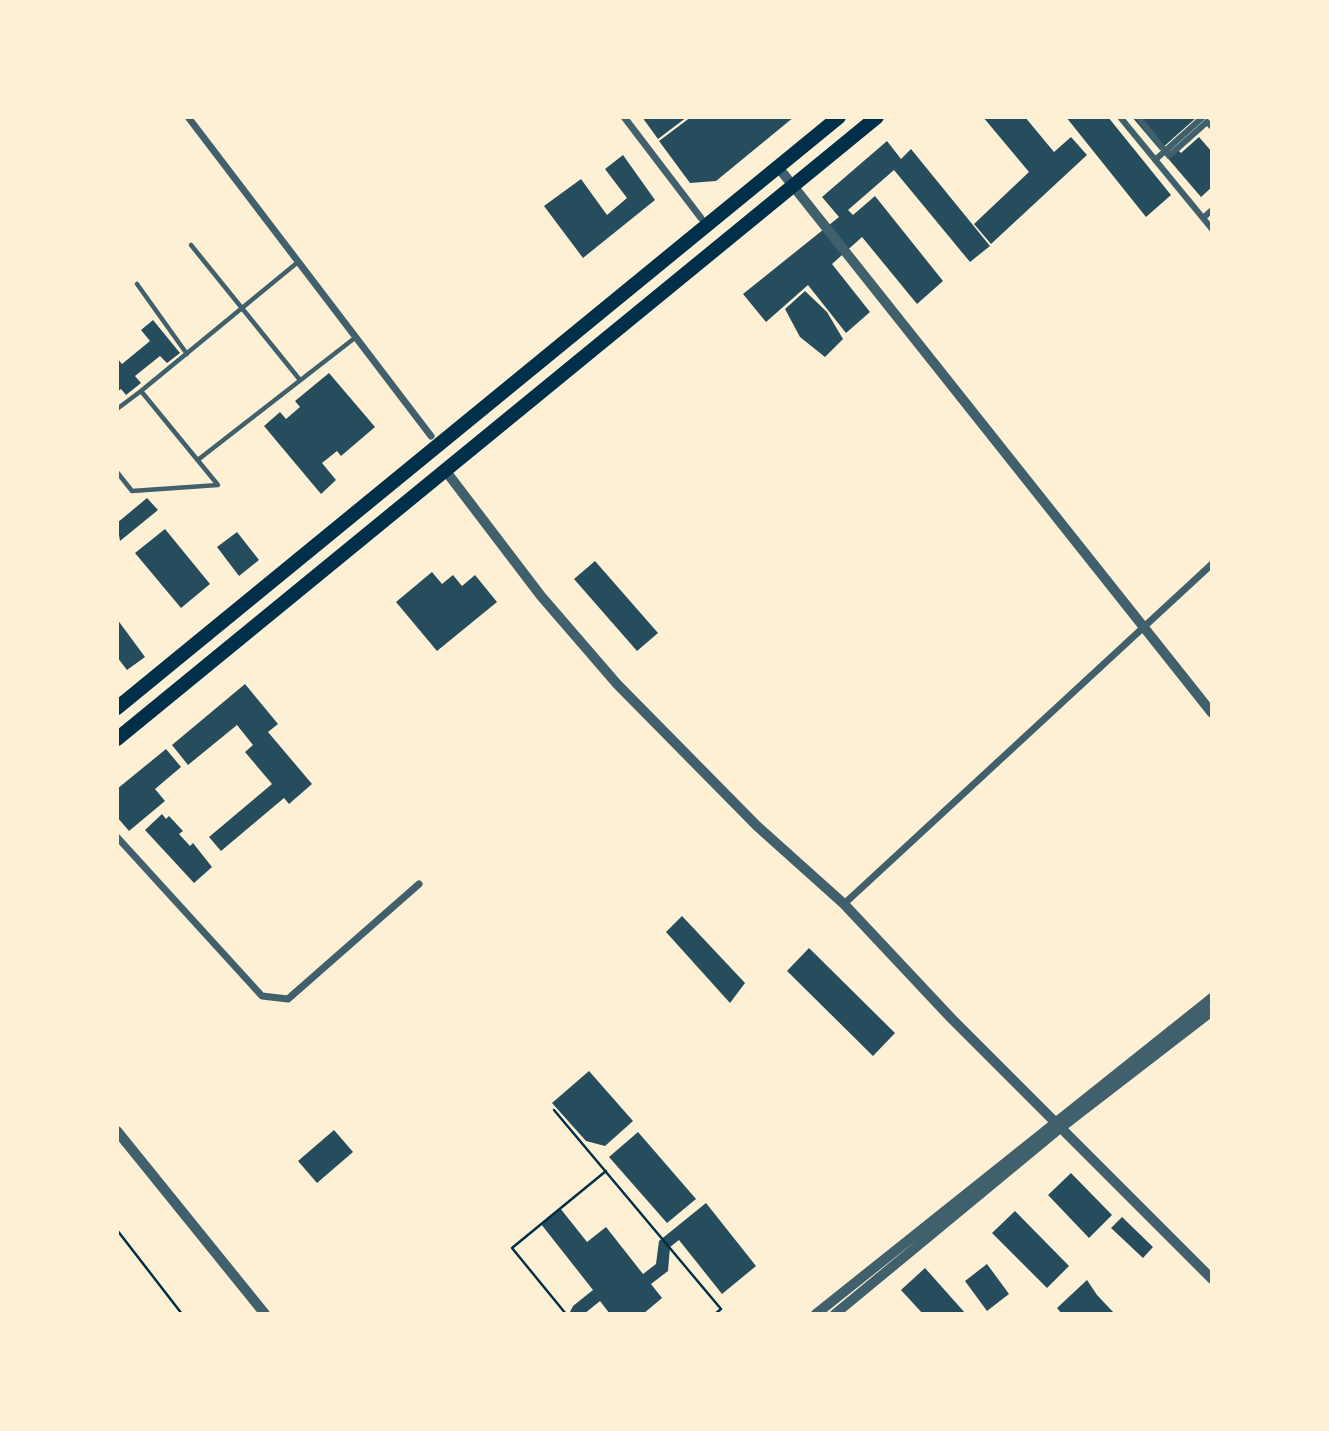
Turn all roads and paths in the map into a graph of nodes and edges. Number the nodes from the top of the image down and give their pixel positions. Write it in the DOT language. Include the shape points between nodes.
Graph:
graph roads {
  1 [pos="188,117"];
  2 [pos="624,117"];
  3 [pos="838,117"];
  4 [pos="877,117"];
  5 [pos="1120,117"];
  6 [pos="1138,117"];
  7 [pos="1203,117"];
  8 [pos="1212,127"];
  9 [pos="1155,160"];
  10 [pos="778,167"];
  11 [pos="793,185"];
  12 [pos="1212,211"];
  13 [pos="701,218"];
  14 [pos="1203,218"];
  15 [pos="1212,229"];
  16 [pos="191,245"];
  17 [pos="298,262"];
  18 [pos="137,284"];
  19 [pos="242,308"];
  20 [pos="356,337"];
  21 [pos="187,354"];
  22 [pos="300,380"];
  23 [pos="141,391"];
  24 [pos="117,410"];
  25 [pos="430,436"];
  26 [pos="199,459"];
  27 [pos="445,470"];
  28 [pos="117,472"];
  29 [pos="1212,564"];
  30 [pos="1141,627"];
  31 [pos="117,708"];
  32 [pos="1212,713"];
  33 [pos="117,739"];
  34 [pos="117,837"];
  35 [pos="419,884"];
  36 [pos="844,904"];
  37 [pos="1212,998"];
  38 [pos="1212,1011"];
  39 [pos="554,1111"];
  40 [pos="1056,1125"];
  41 [pos="117,1131"];
  42 [pos="606,1171"];
  43 [pos="117,1230"];
  44 [pos="1212,1279"];
  45 [pos="182,1314"];
  46 [pos="265,1314"];
  47 [pos="566,1314"];
  48 [pos="715,1314"];
  49 [pos="816,1314"];
  50 [pos="835,1314"];
  1 -- 17 [label="street"];
  2 -- 13 [label="street"];
  3 -- 10 [label="main road"];
  4 -- 11 [label="main road"];
  5 -- 9 [label="street"];
  6 -- 8 [label="street" via="1169,156 1207,122"];
  7 -- 9 [label="street"];
  9 -- 14 [label="street"];
  10 -- 11 [label="street"];
  10 -- 31 [label="main road"];
  11 -- 27 [label="main road"];
  11 -- 30 [label="street"];
  12 -- 14 [label="street"];
  14 -- 15 [label="street"];
  16 -- 19 [label="lane"];
  17 -- 19 [label="lane"];
  17 -- 20 [label="street"];
  18 -- 21 [label="lane"];
  19 -- 21 [label="lane"];
  19 -- 22 [label="lane"];
  20 -- 22 [label="lane"];
  20 -- 25 [label="street"];
  21 -- 23 [label="lane"];
  22 -- 26 [label="lane"];
  23 -- 24 [label="lane"];
  23 -- 26 [label="lane"];
  26 -- 28 [label="lane" via="218,485 132,491"];
  27 -- 33 [label="main road"];
  27 -- 36 [label="street" via="541,596 617,684 757,826"];
  29 -- 30 [label="street"];
  30 -- 32 [label="street"];
  30 -- 36 [label="street"];
  34 -- 35 [label="street" via="262,996 288,999"];
  36 -- 40 [label="street"];
  37 -- 40 [label="street"];
  38 -- 40 [label="street"];
  39 -- 42 [label="path"];
  40 -- 44 [label="street"];
  40 -- 49 [label="street"];
  40 -- 50 [label="street"];
  41 -- 46 [label="street"];
  42 -- 47 [label="path" via="512,1248"];
  42 -- 48 [label="path" via="721,1309"];
  43 -- 45 [label="path"];
}
